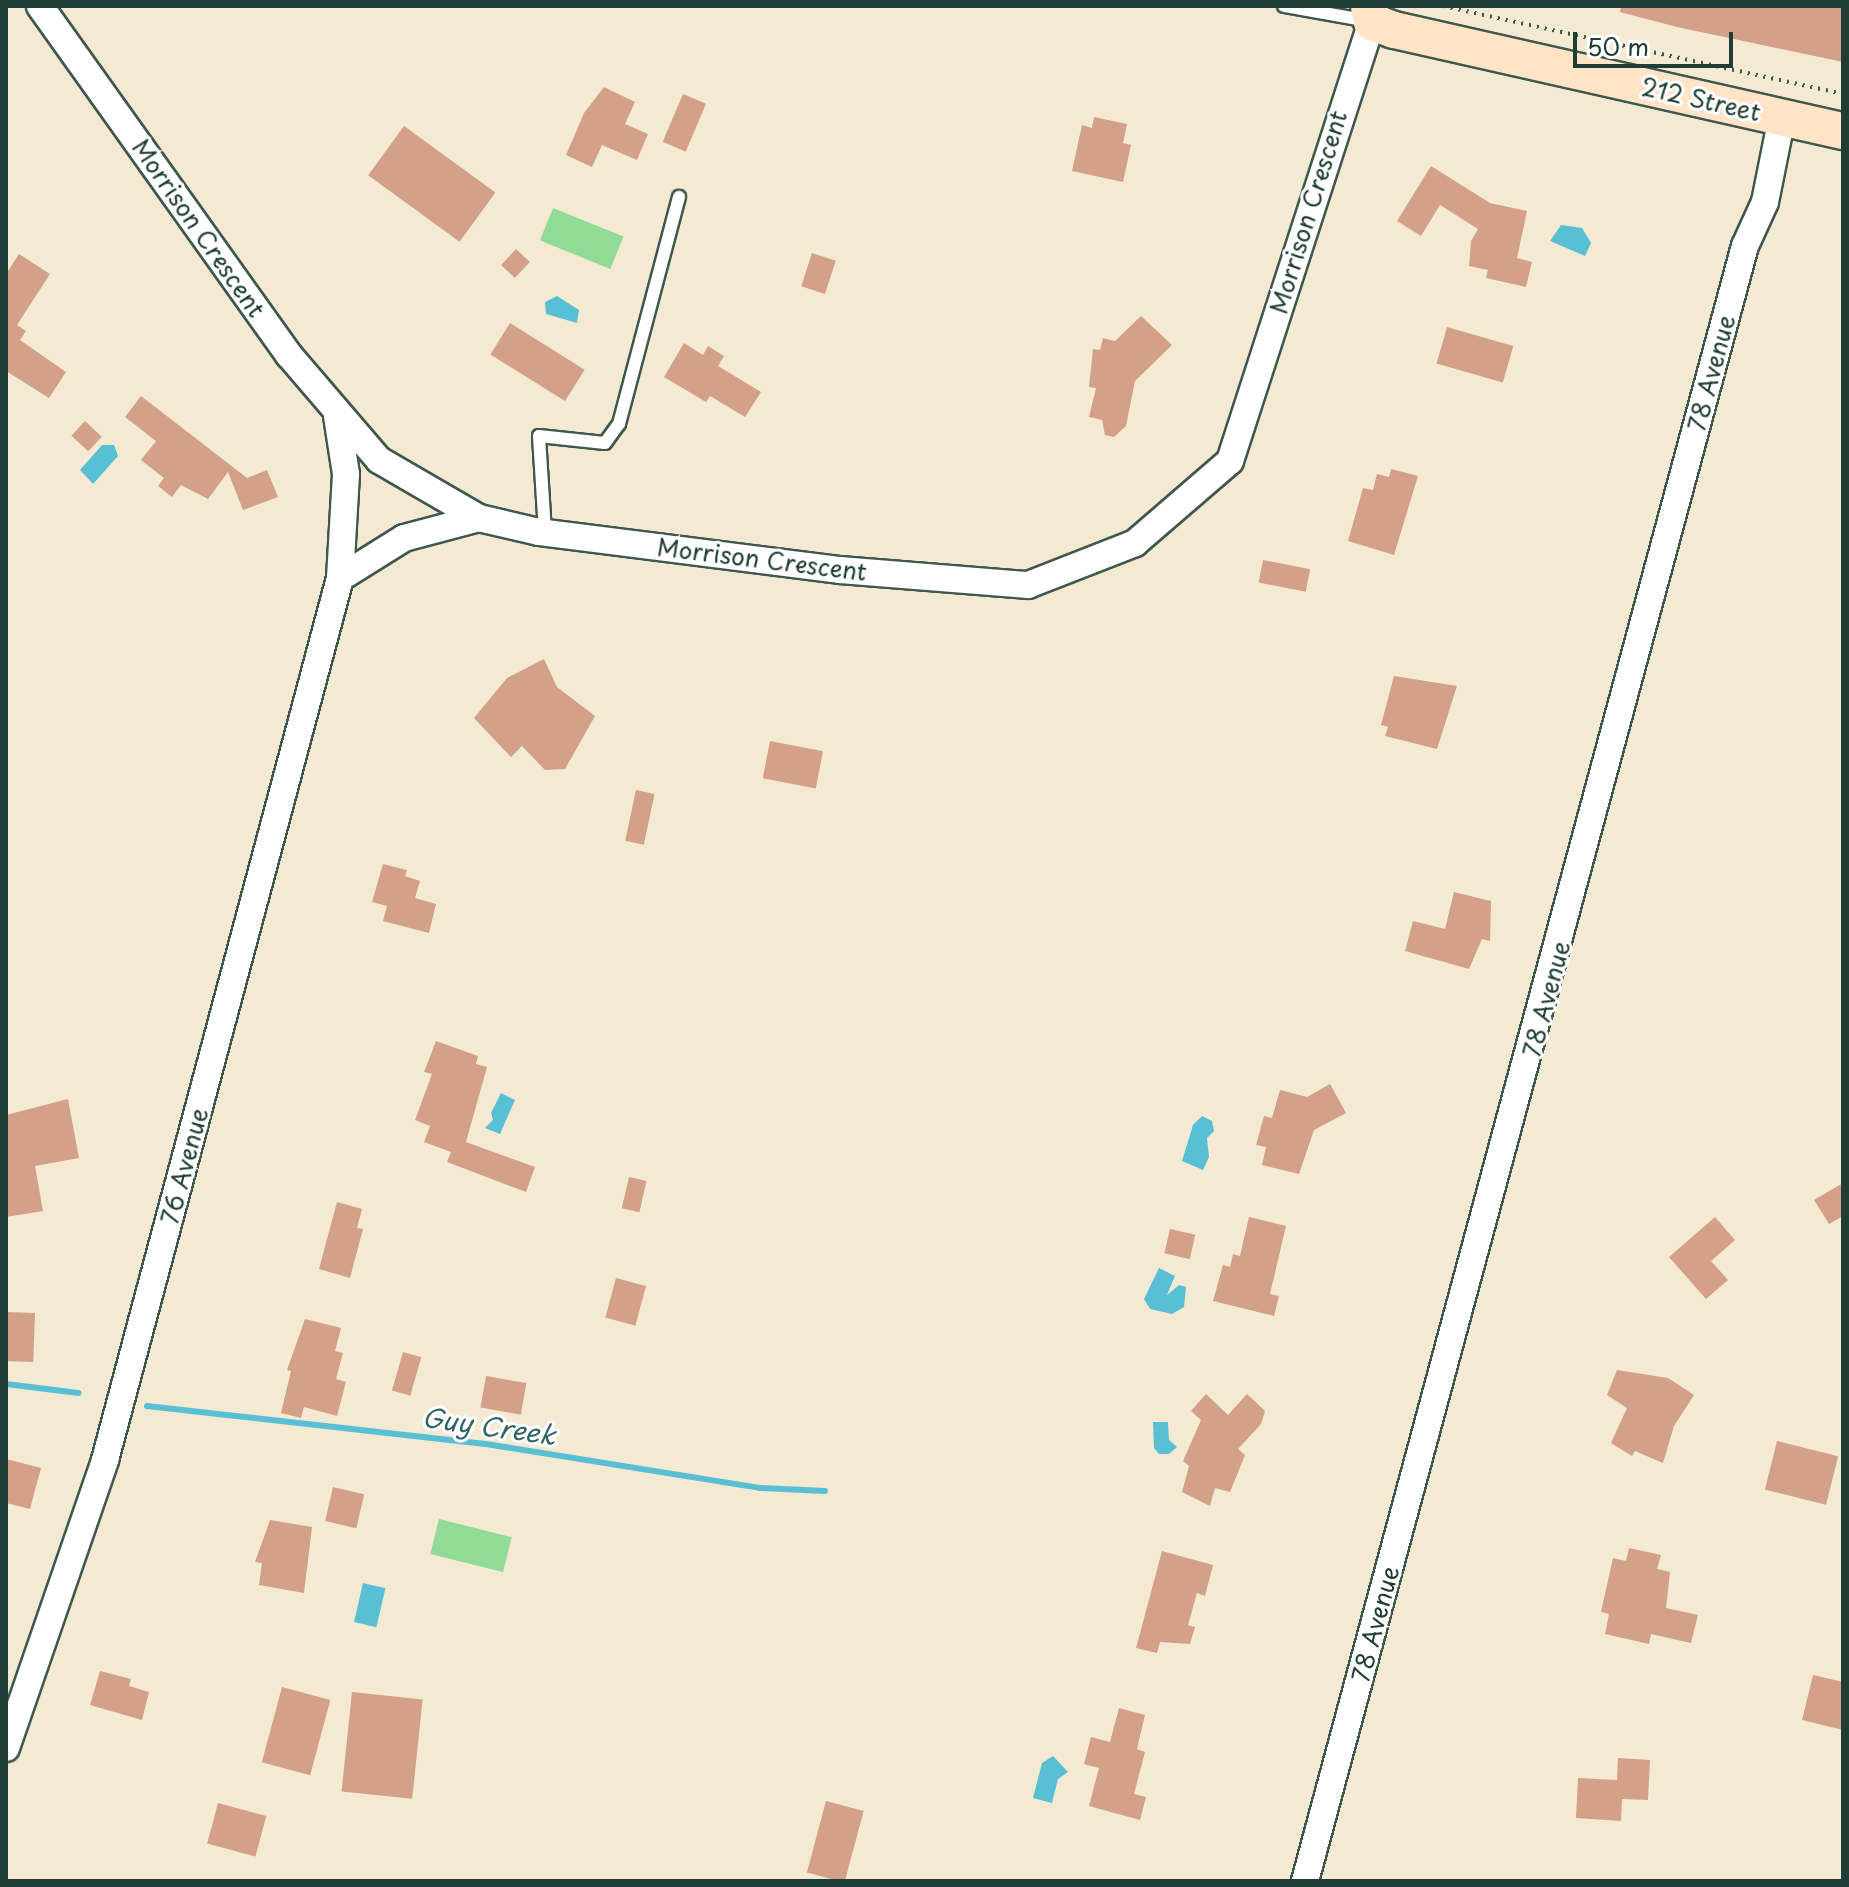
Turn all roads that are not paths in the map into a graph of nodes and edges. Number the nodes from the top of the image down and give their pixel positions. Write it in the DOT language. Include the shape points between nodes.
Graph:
graph roads {
  1 [pos="40,6"];
  2 [pos="1284,6"];
  3 [pos="1371,14"];
  4 [pos="1782,117"];
  5 [pos="1843,131"];
  6 [pos="679,197"];
  7 [pos="337,416"];
  8 [pos="479,518"];
  9 [pos="545,532"];
  10 [pos="340,578"];
  11 [pos="6,1748"];
  12 [pos="1305,1881"];
  1 -- 7 [label="street, Morrison Crescent"];
  2 -- 3 [label="lane"];
  3 -- 4 [label="street, 212 Street"];
  3 -- 9 [label="street, Morrison Crescent" via="1230,461 1135,543 1028,585 840,570"];
  4 -- 5 [label="street, 212 Street"];
  4 -- 12 [label="street, 78 Avenue" via="1765,202 1745,246"];
  6 -- 9 [label="lane" via="615,431 605,443 592,444 539,436"];
  7 -- 8 [label="street, Morrison Crescent" via="379,460"];
  7 -- 10 [label="street, 76 Avenue" via="346,474"];
  8 -- 9 [label="street, Morrison Crescent"];
  8 -- 10 [label="street" via="404,538"];
  10 -- 11 [label="street, 76 Avenue" via="105,1460"];
}
